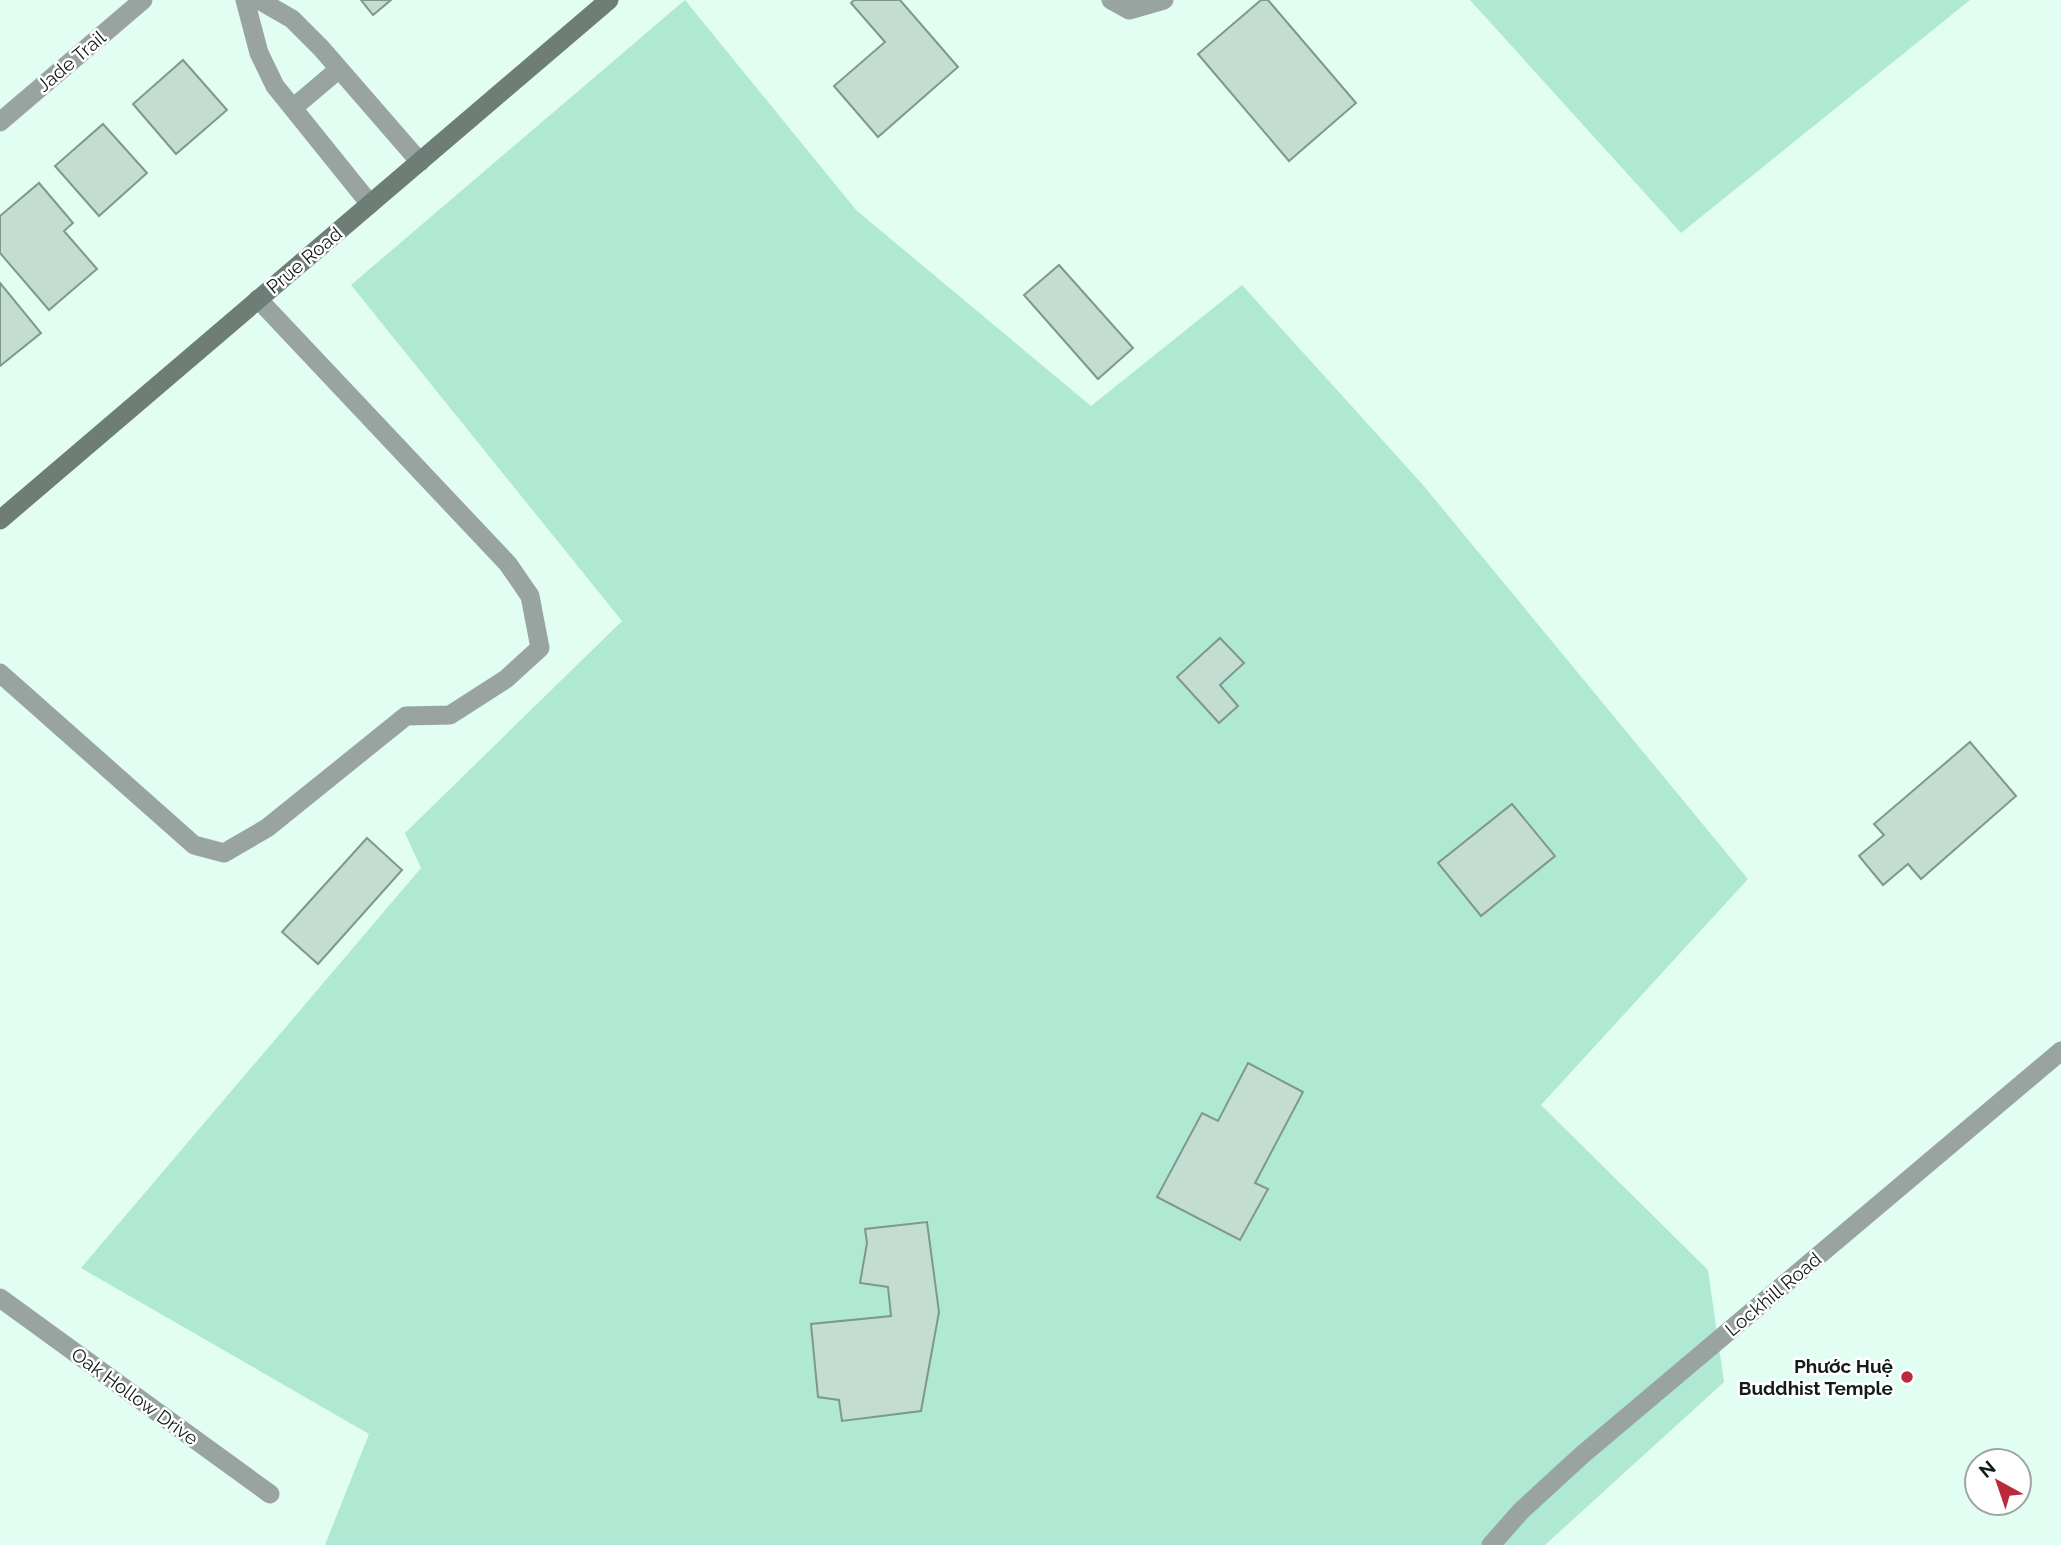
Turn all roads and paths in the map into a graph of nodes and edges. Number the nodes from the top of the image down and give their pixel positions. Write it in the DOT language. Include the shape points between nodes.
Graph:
graph roads {
  1 [pos="143,0"];
  2 [pos="245,0"];
  3 [pos="259,0"];
  4 [pos="609,0"];
  5 [pos="1111,0"];
  6 [pos="1164,0"];
  7 [pos="339,69"];
  8 [pos="293,108"];
  9 [pos="0,122"];
  10 [pos="420,162"];
  11 [pos="370,204"];
  12 [pos="258,299"];
  13 [pos="0,520"];
  14 [pos="0,673"];
  15 [pos="2061,1051"];
  16 [pos="0,1298"];
  17 [pos="270,1494"];
  18 [pos="1491,1545"];
  1 -- 9 [label="street, Jade Trail"];
  2 -- 8 [label="street" via="259,53 275,86"];
  3 -- 7 [label="street" via="292,19"];
  4 -- 10 [label="main road, Prue Road"];
  5 -- 6 [label="street" via="1129,10"];
  7 -- 8 [label="street"];
  7 -- 10 [label="street"];
  8 -- 11 [label="street"];
  10 -- 11 [label="main road, Prue Road"];
  11 -- 12 [label="main road, Prue Road"];
  12 -- 13 [label="main road, Prue Road"];
  12 -- 14 [label="street" via="508,564 530,596 540,648 506,679 450,715 406,716 268,828 224,853 194,845"];
  15 -- 18 [label="street, Lockhill Road" via="1583,1455"];
  16 -- 17 [label="street, Oak Hollow Drive"];
}
